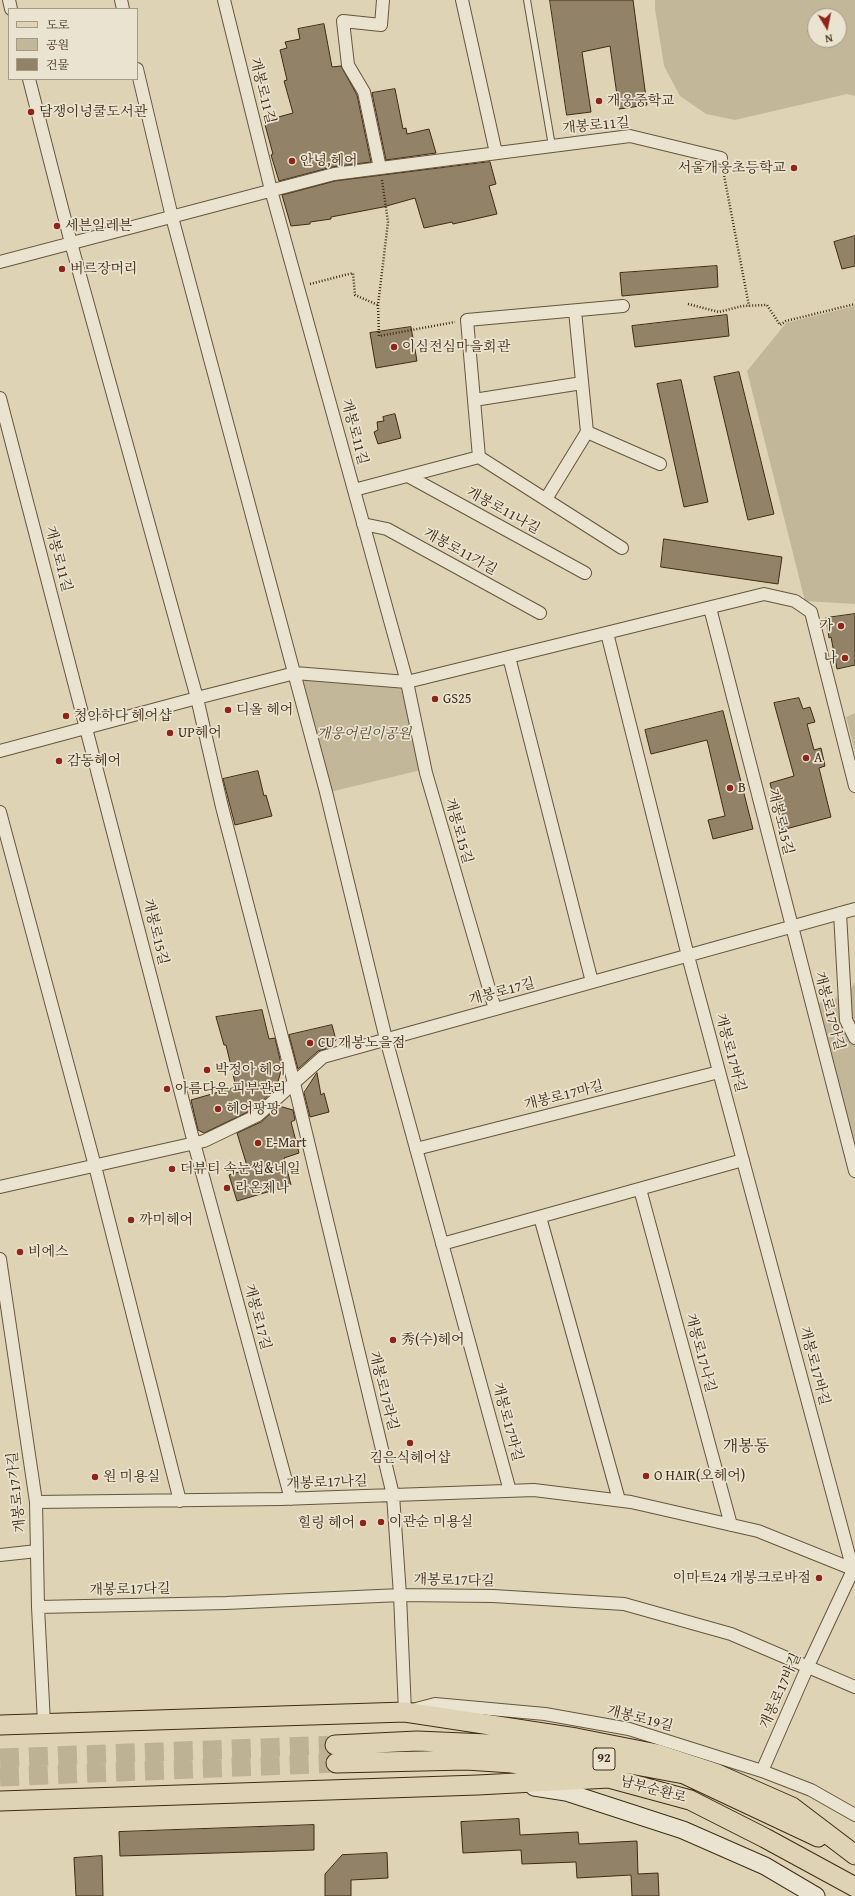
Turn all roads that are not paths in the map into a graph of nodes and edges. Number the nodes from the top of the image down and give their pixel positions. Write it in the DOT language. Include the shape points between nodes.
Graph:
graph roads {
  1 [pos="224,0"];
  2 [pos="383,0"];
  3 [pos="462,0"];
  4 [pos="527,0"];
  5 [pos="138,73"];
  6 [pos="29,80"];
  7 [pos="552,146"];
  8 [pos="496,153"];
  9 [pos="721,158"];
  10 [pos="380,168"];
  11 [pos="271,190"];
  12 [pos="172,216"];
  13 [pos="71,243"];
  14 [pos="0,262"];
  15 [pos="623,306"];
  16 [pos="575,311"];
  17 [pos="582,383"];
  18 [pos="0,398"];
  19 [pos="474,400"];
  20 [pos="587,432"];
  21 [pos="479,457"];
  22 [pos="660,464"];
  23 [pos="408,476"];
  24 [pos="354,490"];
  25 [pos="546,499"];
  26 [pos="363,524"];
  27 [pos="622,548"];
  28 [pos="585,573"];
  29 [pos="710,608"];
  30 [pos="540,613"];
  31 [pos="607,633"];
  32 [pos="509,657"];
  33 [pos="295,673"];
  34 [pos="407,682"];
  35 [pos="197,698"];
  36 [pos="87,728"];
  37 [pos="0,751"];
  38 [pos="855,786"];
  39 [pos="0,812"];
  40 [pos="855,908"];
  41 [pos="840,913"];
  42 [pos="792,927"];
  43 [pos="688,956"];
  44 [pos="592,982"];
  45 [pos="495,1009"];
  46 [pos="855,1038"];
  47 [pos="386,1040"];
  48 [pos="719,1072"];
  49 [pos="294,1083"];
  50 [pos="194,1143"];
  51 [pos="416,1149"];
  52 [pos="743,1160"];
  53 [pos="94,1166"];
  54 [pos="855,1171"];
  55 [pos="0,1187"];
  56 [pos="640,1189"];
  57 [pos="540,1217"];
  58 [pos="442,1244"];
  59 [pos="0,1260"];
  60 [pos="510,1491"];
  61 [pos="393,1495"];
  62 [pos="291,1499"];
  63 [pos="180,1500"];
  64 [pos="619,1500"];
  65 [pos="36,1502"];
  66 [pos="731,1525"];
  67 [pos="37,1551"];
  68 [pos="0,1555"];
  69 [pos="854,1570"];
  70 [pos="400,1595"];
  71 [pos="38,1607"];
  72 [pos="808,1666"];
  73 [pos="855,1687"];
  74 [pos="405,1712"];
  75 [pos="44,1723"];
  76 [pos="2,1726"];
  77 [pos="762,1771"];
  78 [pos="609,1778"];
  79 [pos="478,1785"];
  80 [pos="0,1801"];
  81 [pos="855,1814"];
  82 [pos="855,1856"];
  83 [pos="855,1887"];
  84 [pos="816,1896"];
  1 -- 11 [label="street, 개봉로11길"];
  2 -- 10 [label="street" via="381,25 343,21 348,65 364,92"];
  3 -- 8 [label="street"];
  4 -- 7 [label="lane"];
  5 -- 12 [label="street"];
  6 -- 13 [label="street"];
  7 -- 8 [label="street, 개봉로11길"];
  7 -- 9 [label="street, 개봉로11길" via="630,136"];
  8 -- 10 [label="street, 개봉로11길"];
  10 -- 11 [label="street, 개봉로11길" via="334,174"];
  11 -- 12 [label="street, 개봉로11길"];
  11 -- 24 [label="street, 개봉로11길"];
  12 -- 13 [label="street, 개봉로11길"];
  12 -- 33 [label="street"];
  13 -- 14 [label="street, 개봉로11길"];
  13 -- 35 [label="street"];
  15 -- 16 [label="street"];
  16 -- 17 [label="street"];
  16 -- 19 [label="street" via="467,320"];
  17 -- 19 [label="street"];
  17 -- 20 [label="street"];
  18 -- 36 [label="street, 개봉로11길"];
  19 -- 21 [label="street"];
  20 -- 22 [label="street"];
  20 -- 25 [label="street"];
  21 -- 23 [label="street"];
  21 -- 25 [label="street"];
  23 -- 24 [label="street"];
  23 -- 28 [label="street, 개봉로11나길"];
  24 -- 26 [label="street, 개봉로11길"];
  25 -- 27 [label="street"];
  26 -- 30 [label="street, 개봉로11가길" via="387,528"];
  26 -- 34 [label="street, 개봉로11길"];
  29 -- 31 [label="street"];
  29 -- 38 [label="street" via="764,594 796,601 810,612"];
  29 -- 42 [label="street, 개봉로15길"];
  31 -- 32 [label="street"];
  31 -- 43 [label="street"];
  32 -- 34 [label="street"];
  32 -- 44 [label="street"];
  33 -- 34 [label="street"];
  33 -- 35 [label="street"];
  33 -- 47 [label="street"];
  34 -- 45 [label="street, 개봉로15길" via="426,773"];
  35 -- 36 [label="street"];
  35 -- 49 [label="street" via="222,806"];
  36 -- 37 [label="street"];
  36 -- 50 [label="street, 개봉로15길"];
  39 -- 53 [label="street"];
  40 -- 41 [label="street, 개봉로17길"];
  41 -- 42 [label="street, 개봉로17길"];
  41 -- 46 [label="street" via="846,1020"];
  42 -- 43 [label="street, 개봉로17길"];
  42 -- 54 [label="street, 개봉로17아길"];
  43 -- 44 [label="street, 개봉로17길"];
  43 -- 48 [label="street, 개봉로17바길"];
  44 -- 45 [label="street, 개봉로17길"];
  45 -- 47 [label="street, 개봉로17길"];
  47 -- 49 [label="street, 개봉로17길" via="323,1057"];
  47 -- 51 [label="street, 개봉로17마길"];
  48 -- 51 [label="street, 개봉로17마길"];
  48 -- 52 [label="street, 개봉로17바길"];
  49 -- 50 [label="street, 개봉로17길" via="258,1115 204,1141"];
  49 -- 61 [label="street, 개봉로17라길"];
  50 -- 53 [label="street, 개봉로17길"];
  50 -- 62 [label="street, 개봉로17길"];
  51 -- 58 [label="street, 개봉로17마길"];
  52 -- 56 [label="street"];
  52 -- 69 [label="street, 개봉로17바길"];
  53 -- 55 [label="street, 개봉로17길"];
  53 -- 63 [label="street"];
  56 -- 57 [label="street"];
  56 -- 66 [label="street, 개봉로17나길"];
  57 -- 58 [label="street"];
  57 -- 64 [label="street"];
  58 -- 60 [label="street, 개봉로17마길"];
  59 -- 65 [label="street, 개봉로17가길"];
  60 -- 61 [label="street, 개봉로17나길"];
  60 -- 64 [label="street, 개봉로17나길" via="534,1490"];
  61 -- 62 [label="street, 개봉로17나길"];
  61 -- 70 [label="street, 개봉로17라길"];
  62 -- 63 [label="street, 개봉로17나길"];
  63 -- 65 [label="street, 개봉로17나길"];
  64 -- 66 [label="street, 개봉로17나길"];
  65 -- 67 [label="street, 개봉로17가길"];
  66 -- 69 [label="street, 개봉로17나길" via="758,1531"];
  67 -- 68 [label="street"];
  67 -- 71 [label="street, 개봉로17가길"];
  69 -- 72 [label="street, 개봉로17바길"];
  70 -- 71 [label="street, 개봉로17다길" via="226,1603"];
  70 -- 72 [label="street, 개봉로17다길" via="493,1596 624,1604 731,1634"];
  70 -- 74 [label="street, 개봉로17라길"];
  71 -- 75 [label="street, 개봉로17가길"];
  72 -- 73 [label="street, 개봉로17다길"];
  72 -- 77 [label="street, 개봉로17바길"];
  74 -- 75 [label="main road"];
  74 -- 77 [label="street, 개봉로19길" via="435,1704 545,1714 629,1729"];
  74 -- 82 [label="main road" via="576,1738 657,1754 715,1773 792,1807"];
  75 -- 76 [label="main road"];
  77 -- 81 [label="street, 개봉로19길" via="811,1790"];
  78 -- 79 [label="main road"];
  78 -- 82 [label="main road, 남부순환로 / 92" via="512,1763 335,1754 416,1741 511,1745 577,1754 684,1774"];
  78 -- 83 [label="main road, 남부순환로 / 92" via="690,1800"];
  79 -- 80 [label="main road"];
  79 -- 84 [label="main road" via="538,1787 566,1792 683,1830 765,1866"];
}
